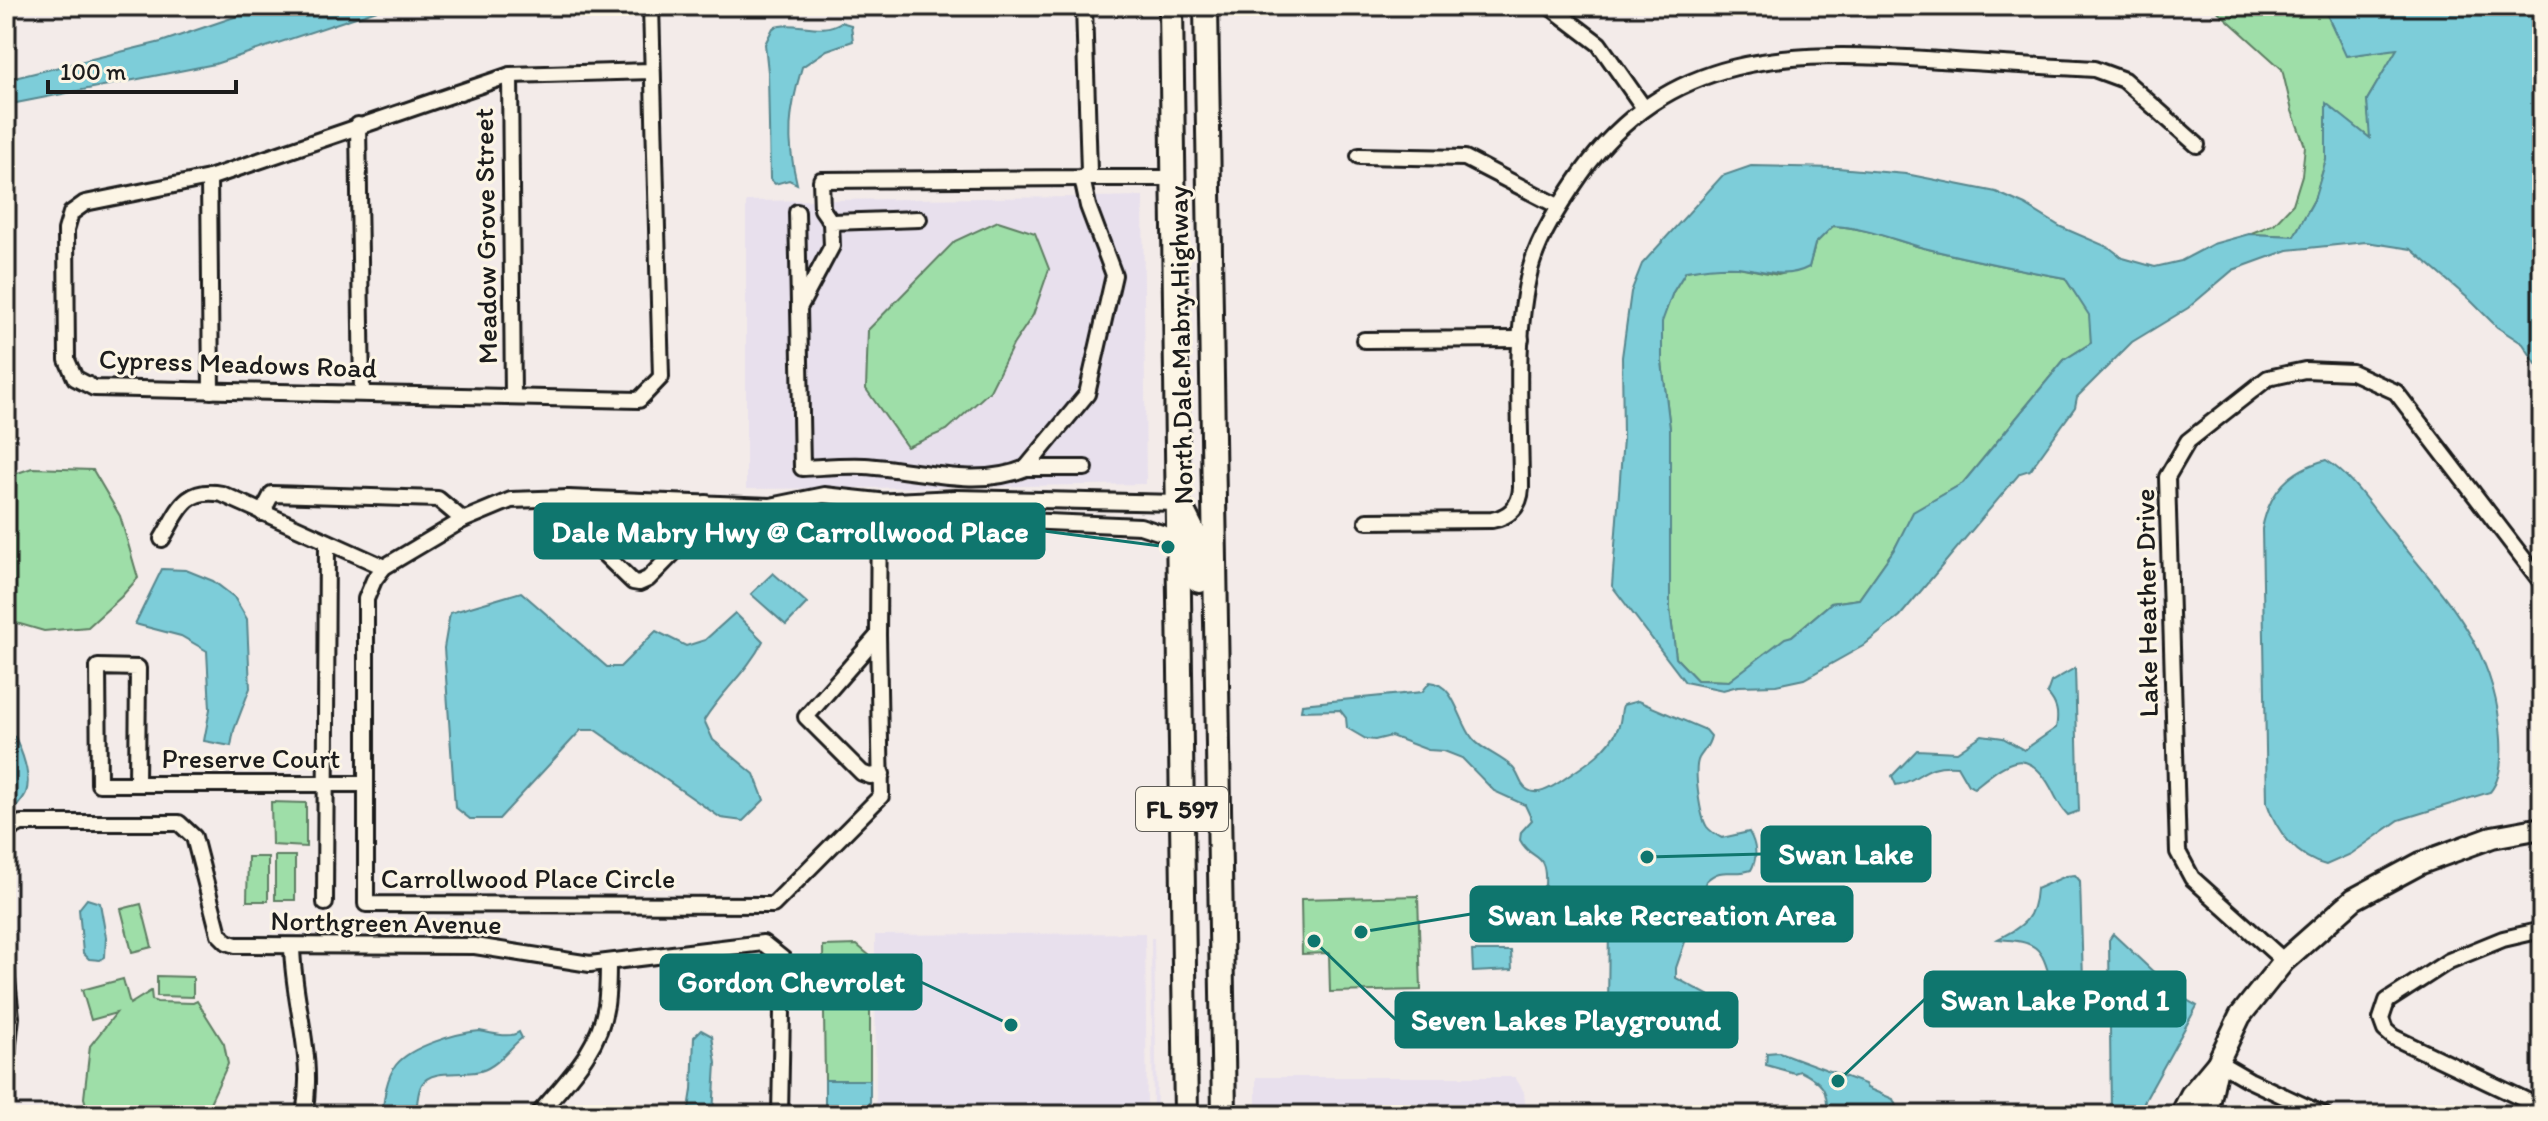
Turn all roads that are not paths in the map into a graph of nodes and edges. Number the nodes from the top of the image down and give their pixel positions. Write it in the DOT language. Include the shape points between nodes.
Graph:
graph roads {
  1 [pos="651,6"];
  2 [pos="1084,6"];
  3 [pos="1171,6"];
  4 [pos="1206,6"];
  5 [pos="1549,6"];
  6 [pos="651,71"];
  7 [pos="510,75"];
  8 [pos="1644,108"];
  9 [pos="358,125"];
  10 [pos="2197,145"];
  11 [pos="1359,156"];
  12 [pos="209,178"];
  13 [pos="1082,178"];
  14 [pos="1174,178"];
  15 [pos="1558,206"];
  16 [pos="797,212"];
  17 [pos="919,219"];
  18 [pos="831,222"];
  19 [pos="799,308"];
  20 [pos="1521,339"];
  21 [pos="1364,340"];
  22 [pos="211,391"];
  23 [pos="362,393"];
  24 [pos="513,397"];
  25 [pos="1026,468"];
  26 [pos="1085,468"];
  27 [pos="955,477"];
  28 [pos="568,498"];
  29 [pos="956,498"];
  30 [pos="1060,500"];
  31 [pos="706,503"];
  32 [pos="1179,503"];
  33 [pos="770,506"];
  34 [pos="878,508"];
  35 [pos="262,513"];
  36 [pos="959,517"];
  37 [pos="463,520"];
  38 [pos="1059,521"];
  39 [pos="1367,521"];
  40 [pos="162,539"];
  41 [pos="1180,539"];
  42 [pos="327,542"];
  43 [pos="384,567"];
  44 [pos="2542,583"];
  45 [pos="878,635"];
  46 [pos="882,774"];
  47 [pos="137,784"];
  48 [pos="326,784"];
  49 [pos="365,784"];
  50 [pos="2542,828"];
  51 [pos="6,831"];
  52 [pos="1219,852"];
  53 [pos="325,903"];
  54 [pos="2542,930"];
  55 [pos="292,946"];
  56 [pos="2284,961"];
  57 [pos="608,962"];
  58 [pos="6,970"];
  59 [pos="6,1062"];
  60 [pos="2218,1062"];
  61 [pos="2542,1108"];
  62 [pos="2297,1109"];
  63 [pos="304,1115"];
  64 [pos="538,1115"];
  65 [pos="780,1115"];
  66 [pos="1186,1115"];
  67 [pos="1224,1115"];
  68 [pos="2181,1115"];
  69 [pos="2203,1115"];
  70 [pos="2324,1115"];
  1 -- 6 [label="street, Cypress Meadows Road"];
  2 -- 13 [label="street" via="1089,172"];
  3 -- 14 [label="main road, North Dale Mabry Highway / FL 597"];
  4 -- 52 [label="main road, North Dale Mabry Highway / FL 597"];
  5 -- 8 [label="street" via="1599,44"];
  6 -- 7 [label="street, Cypress Meadows Road"];
  6 -- 24 [label="street, Cypress Meadows Road" via="661,377 639,400"];
  7 -- 9 [label="street, Cypress Meadows Road"];
  7 -- 24 [label="street, Meadow Grove Street"];
  8 -- 10 [label="street" via="1714,73 1794,56 2094,69 2124,80"];
  8 -- 15 [label="street" via="1597,151"];
  9 -- 12 [label="street, Cypress Meadows Road"];
  9 -- 23 [label="street"];
  11 -- 15 [label="street" via="1465,158"];
  12 -- 22 [label="street"];
  12 -- 22 [label="street, Cypress Meadows Road" via="85,203 71,213 66,230 67,360 75,378 94,388"];
  13 -- 14 [label="street"];
  13 -- 18 [label="street" via="821,180 822,209"];
  13 -- 25 [label="street" via="1114,275 1087,394"];
  14 -- 32 [label="main road, North Dale Mabry Highway / FL 597"];
  15 -- 20 [label="street" via="1531,269"];
  16 -- 19 [label="street"];
  17 -- 18 [label="street"];
  18 -- 19 [label="street" via="832,246"];
  19 -- 27 [label="street" via="802,468 864,466"];
  20 -- 21 [label="street"];
  20 -- 39 [label="street" via="1521,488 1515,509 1492,520"];
  22 -- 23 [label="street, Cypress Meadows Road"];
  23 -- 24 [label="street, Cypress Meadows Road"];
  25 -- 26 [label="street"];
  25 -- 27 [label="street" via="1008,475"];
  27 -- 29 [label="street"];
  28 -- 31 [label="street"];
  28 -- 31 [label="street" via="571,522 639,583 701,525"];
  28 -- 37 [label="street" via="511,500"];
  29 -- 30 [label="street"];
  29 -- 34 [label="street"];
  29 -- 36 [label="street"];
  30 -- 32 [label="street"];
  30 -- 38 [label="street"];
  31 -- 33 [label="street"];
  32 -- 41 [label="main road, North Dale Mabry Highway / FL 597"];
  32 -- 52 [label="main road" via="1196,537 1205,811"];
  33 -- 34 [label="street" via="795,511"];
  33 -- 34 [label="street" via="824,495"];
  34 -- 36 [label="street"];
  34 -- 45 [label="street, Carrollwood Place Circle"];
  35 -- 37 [label="street" via="272,494 438,499"];
  35 -- 40 [label="street" via="205,491 187,498"];
  35 -- 42 [label="street"];
  36 -- 38 [label="street"];
  37 -- 43 [label="street"];
  38 -- 41 [label="street" via="1140,526"];
  41 -- 66 [label="main road, North Dale Mabry Highway / FL 597"];
  42 -- 43 [label="street"];
  42 -- 48 [label="street"];
  43 -- 49 [label="street, Carrollwood Place Circle" via="366,599"];
  44 -- 56 [label="street, Lake Heather Drive" via="2396,392 2352,372 2305,370 2268,378 2188,441 2167,477 2178,852 2192,878"];
  45 -- 46 [label="street, Carrollwood Place Circle"];
  45 -- 46 [label="street" via="806,717 862,773"];
  46 -- 49 [label="street, Carrollwood Place Circle" via="881,796 773,905 366,904"];
  47 -- 47 [label="street, Preserve Court" via="99,784 98,667 138,668"];
  47 -- 48 [label="street, Preserve Court"];
  48 -- 49 [label="street, Preserve Court"];
  48 -- 53 [label="street"];
  50 -- 56 [label="street" via="2492,837 2421,863 2354,899"];
  51 -- 55 [label="street, Northgreen Avenue" via="21,823 179,823 194,837 219,934 236,945"];
  52 -- 67 [label="main road, North Dale Mabry Highway / FL 597"];
  54 -- 61 [label="street" via="2449,961 2387,1001 2381,1019 2393,1037"];
  55 -- 57 [label="street, Northgreen Avenue" via="475,946 560,961"];
  55 -- 63 [label="street" via="306,1039"];
  56 -- 60 [label="street" via="2240,1016"];
  57 -- 64 [label="street" via="606,1005 589,1052"];
  57 -- 65 [label="street, Northgreen Avenue" via="763,943 783,959"];
  58 -- 59 [label="street" via="11,1017"];
  60 -- 62 [label="street"];
  60 -- 68 [label="street"];
  60 -- 69 [label="street"];
  62 -- 70 [label="street"];
}
